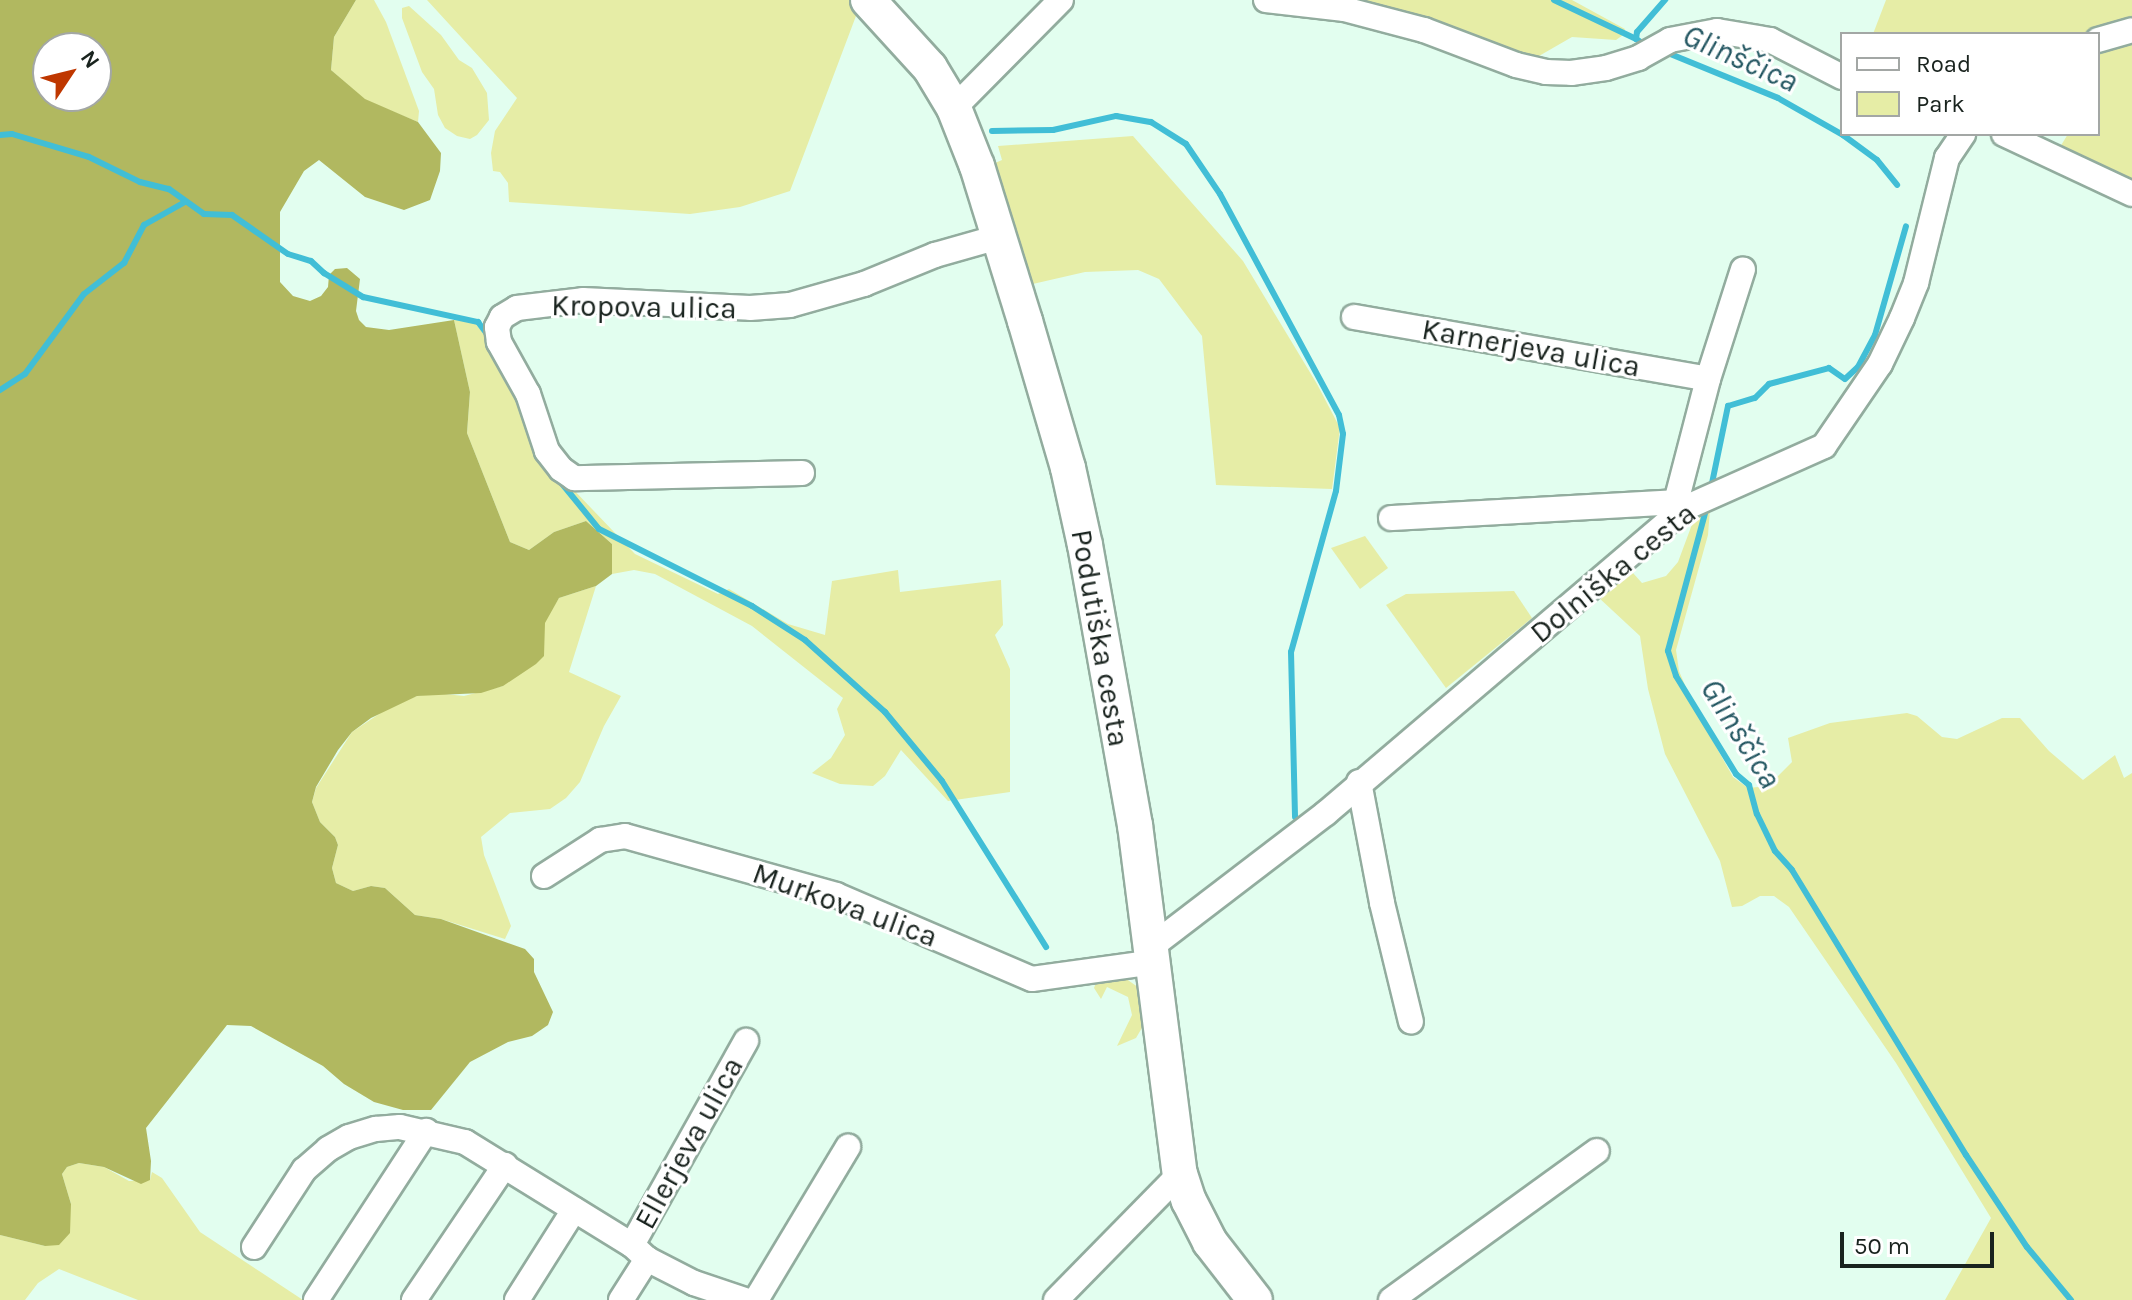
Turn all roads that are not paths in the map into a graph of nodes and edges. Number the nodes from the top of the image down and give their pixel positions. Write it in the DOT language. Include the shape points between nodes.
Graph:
graph roads {
  1 [pos="868,0"];
  2 [pos="1061,0"];
  3 [pos="1266,0"];
  4 [pos="2132,30"];
  5 [pos="2100,39"];
  6 [pos="1840,76"];
  7 [pos="954,108"];
  8 [pos="1940,136"];
  9 [pos="1962,136"];
  10 [pos="2008,136"];
  11 [pos="1947,158"];
  12 [pos="2132,194"];
  13 [pos="998,237"];
  14 [pos="1743,269"];
  15 [pos="1354,317"];
  16 [pos="1708,379"];
  17 [pos="802,473"];
  18 [pos="1686,504"];
  19 [pos="1391,518"];
  20 [pos="1359,782"];
  21 [pos="544,876"];
  22 [pos="1152,955"];
  23 [pos="1411,1022"];
  24 [pos="746,1041"];
  25 [pos="426,1131"];
  26 [pos="848,1147"];
  27 [pos="1597,1151"];
  28 [pos="505,1165"];
  29 [pos="1180,1174"];
  30 [pos="574,1210"];
  31 [pos="254,1247"];
  32 [pos="639,1252"];
  33 [pos="316,1300"];
  34 [pos="414,1300"];
  35 [pos="517,1300"];
  36 [pos="621,1300"];
  37 [pos="745,1300"];
  38 [pos="756,1300"];
  39 [pos="1056,1300"];
  40 [pos="1255,1300"];
  41 [pos="1391,1300"];
  1 -- 7 [label="street, Podutiška cesta" via="930,68"];
  2 -- 7 [label="street"];
  3 -- 6 [label="street" via="1344,9 1546,72 1594,70 1638,58 1670,40 1717,31 1770,40"];
  4 -- 5 [label="street"];
  7 -- 13 [label="street, Podutiška cesta"];
  8 -- 11 [label="street"];
  9 -- 11 [label="street, Dolniška cesta"];
  10 -- 12 [label="street"];
  11 -- 18 [label="street, Dolniška cesta" via="1916,283 1902,318 1880,364 1824,446"];
  13 -- 17 [label="street, Kropova ulica" via="790,305 583,300 517,308 497,327 547,451 574,478"];
  13 -- 22 [label="street, Podutiška cesta" via="1071,483 1135,825"];
  14 -- 16 [label="street"];
  15 -- 16 [label="street, Karnerjeva ulica"];
  16 -- 18 [label="street"];
  18 -- 19 [label="street"];
  18 -- 20 [label="street, Dolniška cesta" via="1632,557"];
  20 -- 22 [label="street, Dolniška cesta"];
  20 -- 23 [label="street"];
  21 -- 22 [label="street, Murkova ulica" via="600,840 625,836 836,895 1032,979"];
  22 -- 29 [label="street, Podutiška cesta"];
  24 -- 32 [label="street, Ellerjeva ulica"];
  25 -- 28 [label="street, Ellerjeva ulica" via="465,1142"];
  25 -- 31 [label="street, Ellerjeva ulica" via="376,1129 328,1149 304,1170"];
  25 -- 33 [label="street"];
  26 -- 38 [label="street"];
  27 -- 41 [label="street"];
  28 -- 30 [label="street, Ellerjeva ulica"];
  28 -- 34 [label="street"];
  29 -- 39 [label="street"];
  29 -- 40 [label="street, Podutiška cesta" via="1210,1242"];
  30 -- 32 [label="street, Ellerjeva ulica"];
  30 -- 35 [label="street"];
  32 -- 36 [label="street, Ellerjeva ulica"];
  32 -- 37 [label="street, Ellerjeva ulica" via="694,1283"];
}
